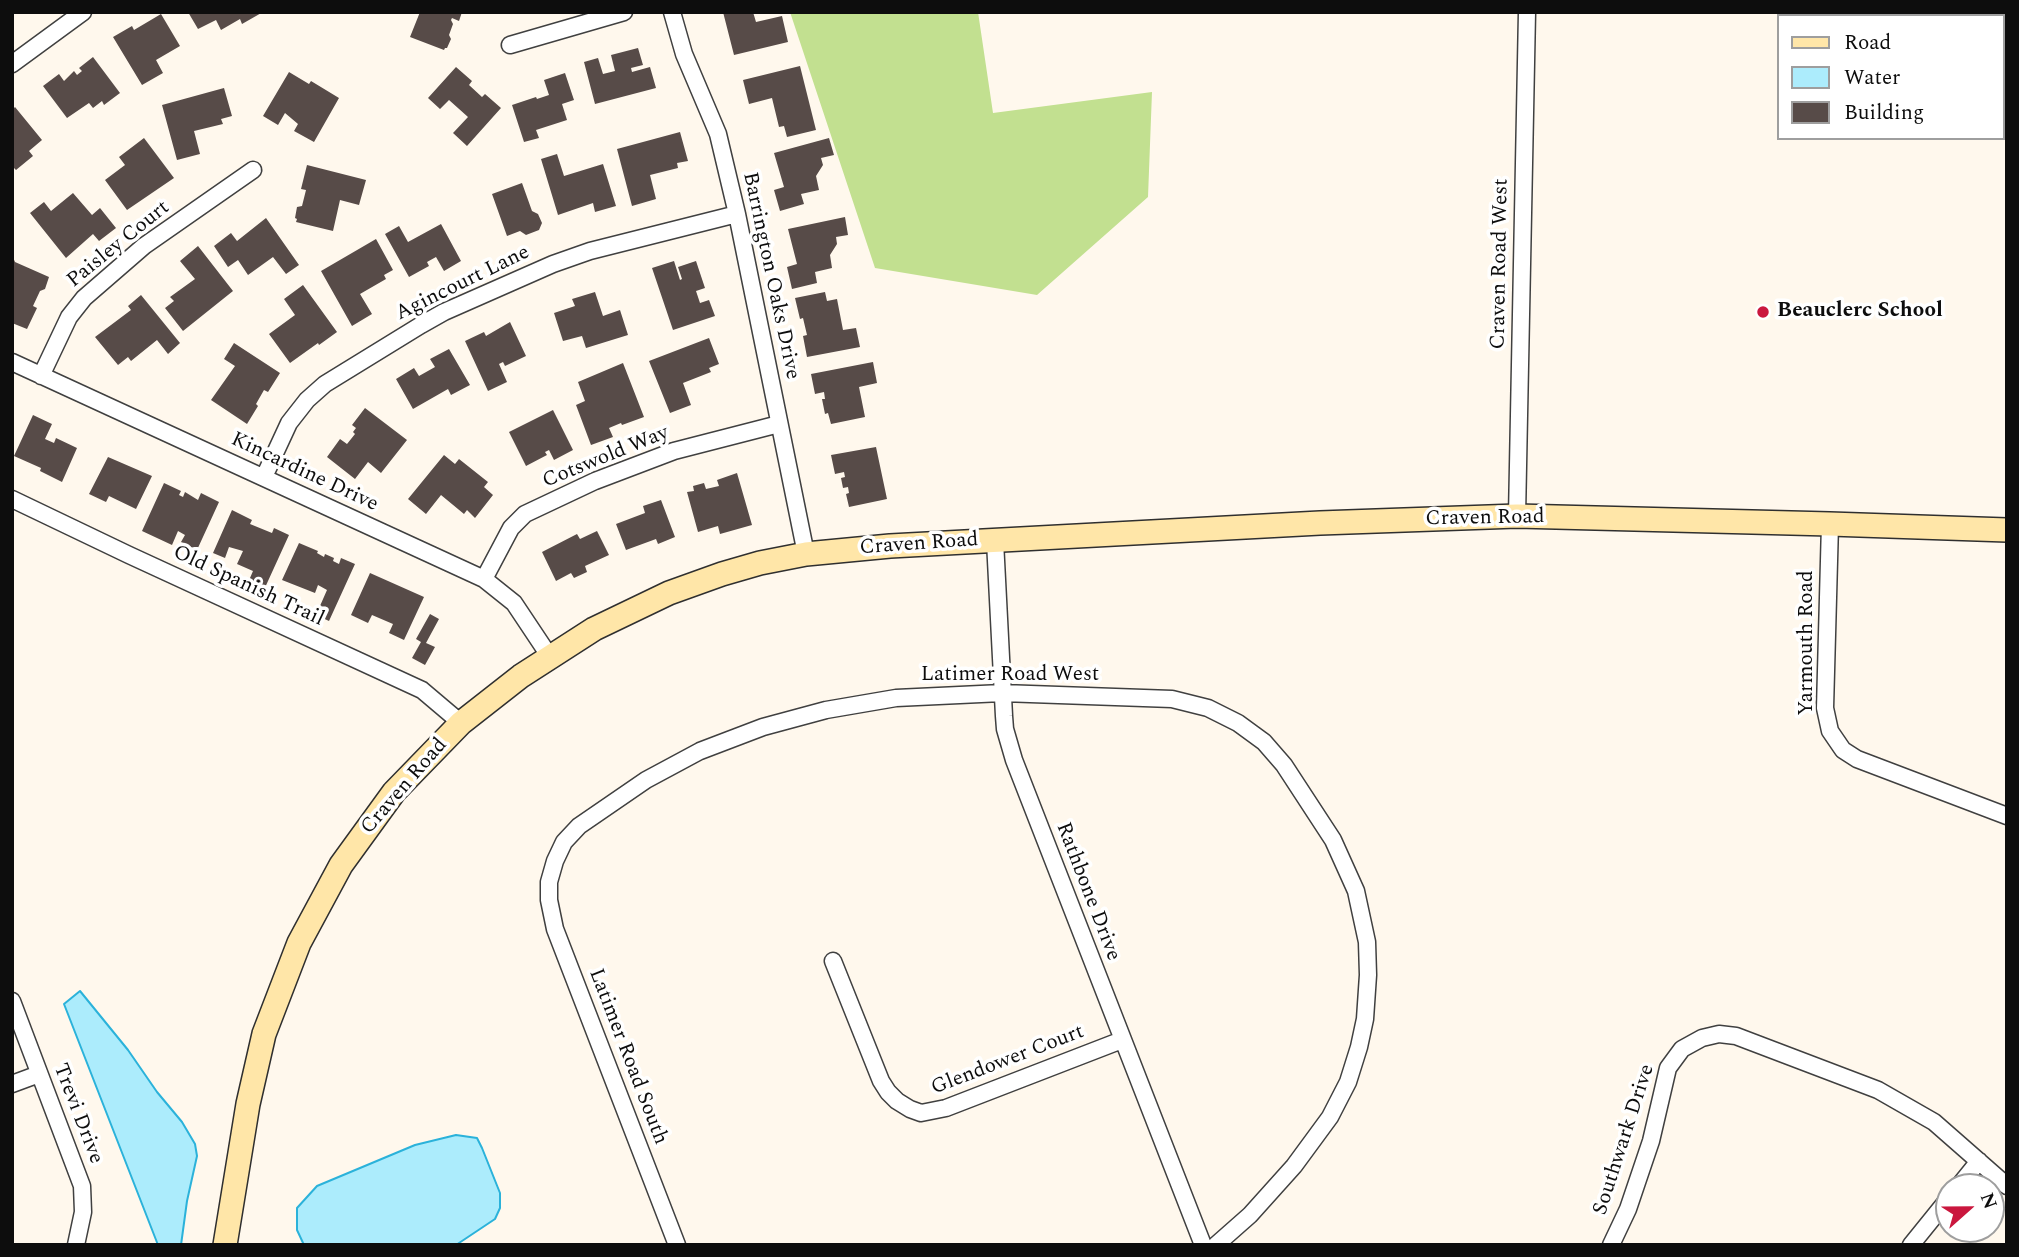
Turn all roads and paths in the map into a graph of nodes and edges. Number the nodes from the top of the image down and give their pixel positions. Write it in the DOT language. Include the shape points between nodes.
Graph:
graph roads {
  1 [pos="83,12"];
  2 [pos="624,12"];
  3 [pos="672,12"];
  4 [pos="1527,12"];
  5 [pos="510,45"];
  6 [pos="12,64"];
  7 [pos="253,170"];
  8 [pos="737,214"];
  9 [pos="12,362"];
  10 [pos="41,376"];
  11 [pos="779,424"];
  12 [pos="264,477"];
  13 [pos="12,499"];
  14 [pos="1517,516"];
  15 [pos="1830,524"];
  16 [pos="2007,530"];
  17 [pos="995,541"];
  18 [pos="806,554"];
  19 [pos="484,579"];
  20 [pos="550,657"];
  21 [pos="1002,693"];
  22 [pos="461,723"];
  23 [pos="2007,816"];
  24 [pos="550,882"];
  25 [pos="833,961"];
  26 [pos="12,1001"];
  27 [pos="1122,1040"];
  28 [pos="39,1074"];
  29 [pos="12,1084"];
  30 [pos="1979,1161"];
  31 [pos="1969,1173"];
  32 [pos="2007,1186"];
  33 [pos="1935,1215"];
  34 [pos="76,1245"];
  35 [pos="225,1245"];
  36 [pos="677,1245"];
  37 [pos="1203,1245"];
  38 [pos="1216,1245"];
  39 [pos="1611,1245"];
  40 [pos="1911,1245"];
  1 -- 6 [label="street"];
  2 -- 5 [label="street"];
  3 -- 8 [label="street, Barrington Oaks Drive" via="684,54 719,134"];
  4 -- 14 [label="street, Craven Road West"];
  7 -- 10 [label="street, Paisley Court" via="144,246 84,298 69,317"];
  8 -- 11 [label="street, Barrington Oaks Drive"];
  8 -- 12 [label="street, Agincourt Lane" via="590,251 444,312 325,384 307,400 289,423"];
  9 -- 10 [label="street, Kincardine Drive"];
  10 -- 12 [label="street, Kincardine Drive"];
  11 -- 18 [label="street, Barrington Oaks Drive"];
  11 -- 19 [label="street, Cotswold Way" via="674,452 595,481 525,514 511,528"];
  12 -- 19 [label="street, Kincardine Drive"];
  13 -- 22 [label="street, Old Spanish Trail" via="422,690"];
  14 -- 15 [label="street, Craven Road"];
  14 -- 17 [label="street, Craven Road"];
  15 -- 16 [label="street, Craven Road"];
  15 -- 23 [label="street, Yarmouth Road" via="1825,708 1830,731 1843,750 1857,759"];
  17 -- 18 [label="street, Craven Road"];
  17 -- 21 [label="street, Rathbone Drive"];
  18 -- 20 [label="street, Craven Road" via="735,570 669,593 594,629"];
  19 -- 20 [label="street, Kincardine Drive" via="514,603"];
  20 -- 22 [label="street, Craven Road"];
  21 -- 24 [label="street, Latimer Road West" via="896,698 826,710 700,751 646,780 579,826 564,842"];
  21 -- 27 [label="street, Rathbone Drive" via="1014,760"];
  21 -- 38 [label="street, Latimer Road West" via="1171,699 1208,708 1238,723 1284,765 1333,840 1356,891 1367,942 1368,975 1365,1019 1348,1082 1330,1116 1293,1166"];
  22 -- 35 [label="street, Craven Road" via="394,792 341,865 299,943 264,1034"];
  24 -- 36 [label="street, Latimer Road South" via="555,929"];
  25 -- 27 [label="street, Glendower Court" via="881,1081 910,1110 921,1113 946,1108"];
  26 -- 28 [label="street, Trevi Drive"];
  27 -- 37 [label="street, Rathbone Drive"];
  28 -- 29 [label="street"];
  28 -- 34 [label="street, Trevi Drive" via="82,1186 83,1212"];
  30 -- 31 [label="street"];
  30 -- 32 [label="street"];
  30 -- 39 [label="street, Southwark Drive" via="1934,1122 1878,1090 1737,1036 1719,1034 1682,1049 1668,1068 1647,1152"];
  33 -- 40 [label="street"];
}
